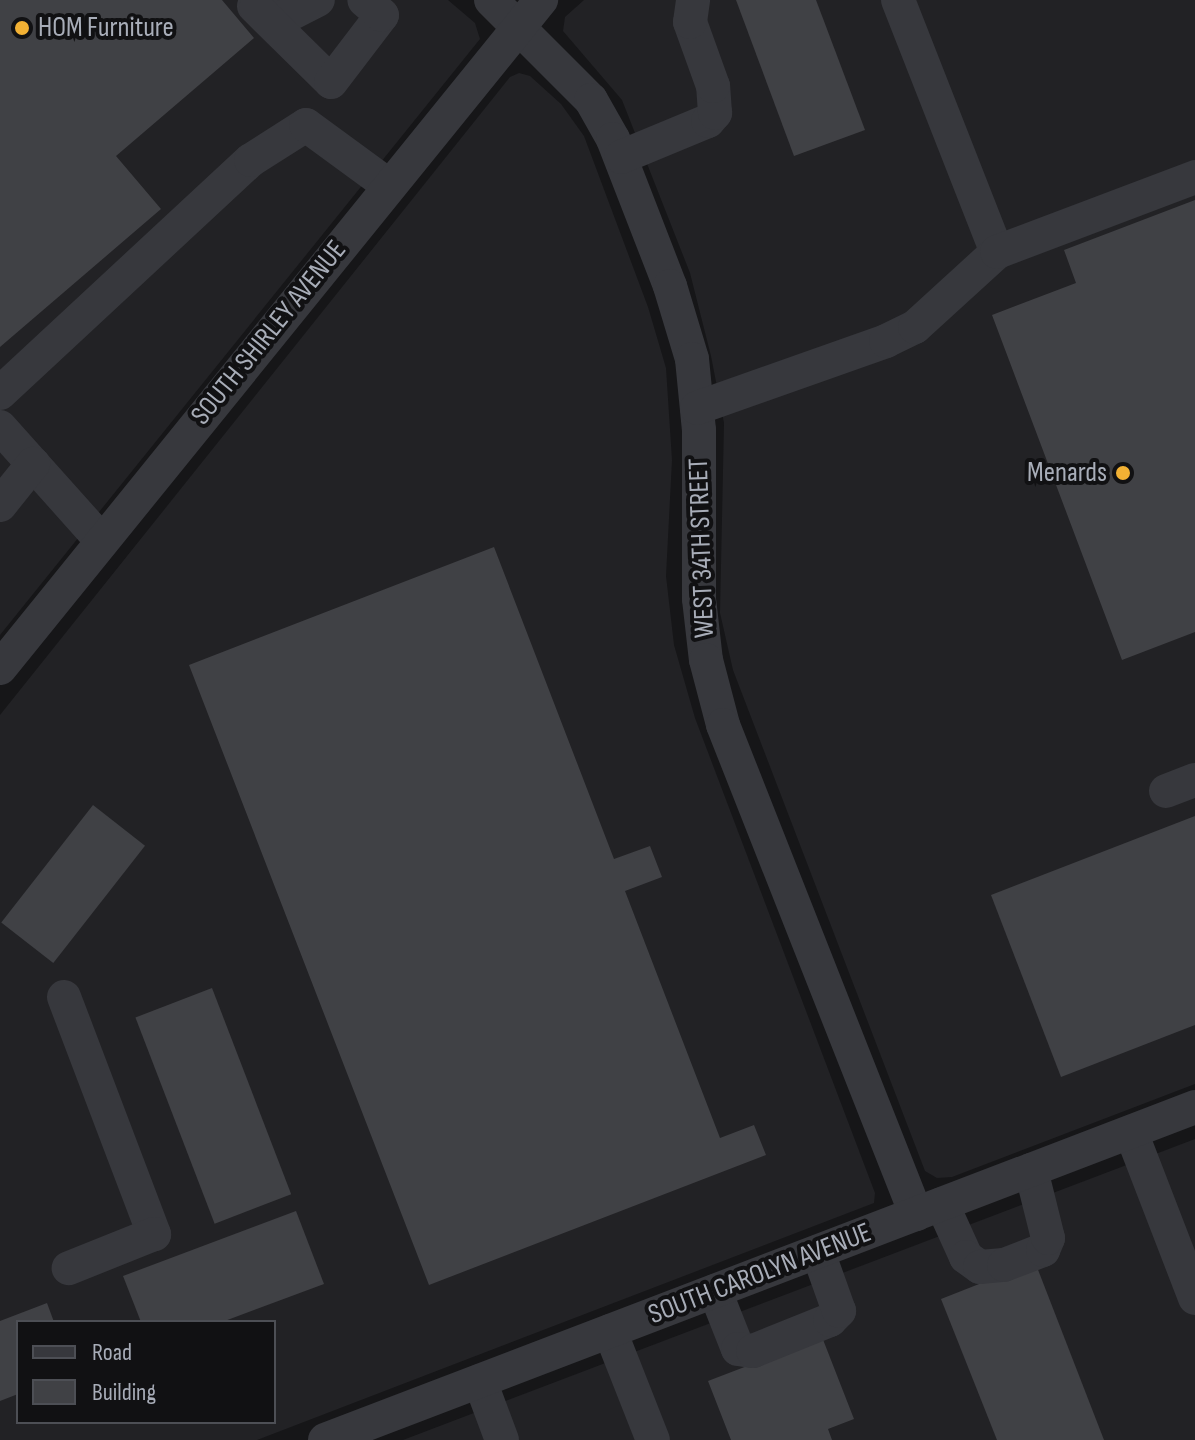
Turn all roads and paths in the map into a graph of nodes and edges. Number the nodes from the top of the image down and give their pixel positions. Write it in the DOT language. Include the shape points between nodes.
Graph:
graph roads {
  1 [pos="318,0"];
  2 [pos="364,0"];
  3 [pos="491,0"];
  4 [pos="693,0"];
  5 [pos="898,0"];
  6 [pos="252,4"];
  7 [pos="529,12"];
  8 [pos="621,157"];
  9 [pos="1195,177"];
  10 [pos="388,185"];
  11 [pos="997,252"];
  12 [pos="0,393"];
  13 [pos="697,408"];
  14 [pos="0,427"];
  15 [pos="33,464"];
  16 [pos="0,505"];
  17 [pos="102,541"];
  18 [pos="0,668"];
  19 [pos="64,997"];
  20 [pos="1195,1107"];
  21 [pos="1131,1132"];
  22 [pos="1031,1170"];
  23 [pos="929,1209"];
  24 [pos="818,1252"];
  25 [pos="69,1268"];
  26 [pos="715,1291"];
  27 [pos="1195,1298"];
  28 [pos="610,1331"];
  29 [pos="480,1381"];
  30 [pos="325,1440"];
  31 [pos="502,1440"];
  32 [pos="653,1440"];
  1 -- 6 [label="street" via="284,17"];
  2 -- 6 [label="street" via="382,15 331,82"];
  3 -- 7 [label="street, WEST 34TH STREET"];
  4 -- 8 [label="street" via="690,22 713,86 715,113 708,121"];
  5 -- 11 [label="street"];
  7 -- 8 [label="street, WEST 34TH STREET" via="591,100"];
  7 -- 10 [label="street, SOUTH SHIRLEY AVENUE"];
  8 -- 13 [label="street, WEST 34TH STREET" via="692,359"];
  9 -- 11 [label="street"];
  10 -- 12 [label="street" via="306,125 251,160"];
  10 -- 17 [label="street, SOUTH SHIRLEY AVENUE"];
  11 -- 13 [label="street" via="915,327"];
  13 -- 23 [label="street, WEST 34TH STREET" via="699,599 706,660 723,725"];
  14 -- 15 [label="street"];
  15 -- 16 [label="street"];
  15 -- 17 [label="street"];
  17 -- 18 [label="street, SOUTH SHIRLEY AVENUE"];
  19 -- 25 [label="street" via="154,1234"];
  20 -- 21 [label="street, SOUTH CAROLYN AVENUE"];
  21 -- 22 [label="street, SOUTH CAROLYN AVENUE"];
  21 -- 27 [label="street"];
  22 -- 23 [label="street, SOUTH CAROLYN AVENUE"];
  22 -- 23 [label="street, WEST 34TH STREET" via="1048,1238 1043,1250 1004,1265 980,1267 966,1257"];
  23 -- 24 [label="street, SOUTH CAROLYN AVENUE"];
  24 -- 26 [label="street, SOUTH CAROLYN AVENUE"];
  24 -- 26 [label="street" via="839,1311 830,1320 753,1351 738,1349"];
  26 -- 28 [label="street, SOUTH CAROLYN AVENUE"];
  28 -- 29 [label="street, SOUTH CAROLYN AVENUE"];
  28 -- 32 [label="street"];
  29 -- 30 [label="street, SOUTH CAROLYN AVENUE"];
  29 -- 31 [label="street"];
}
